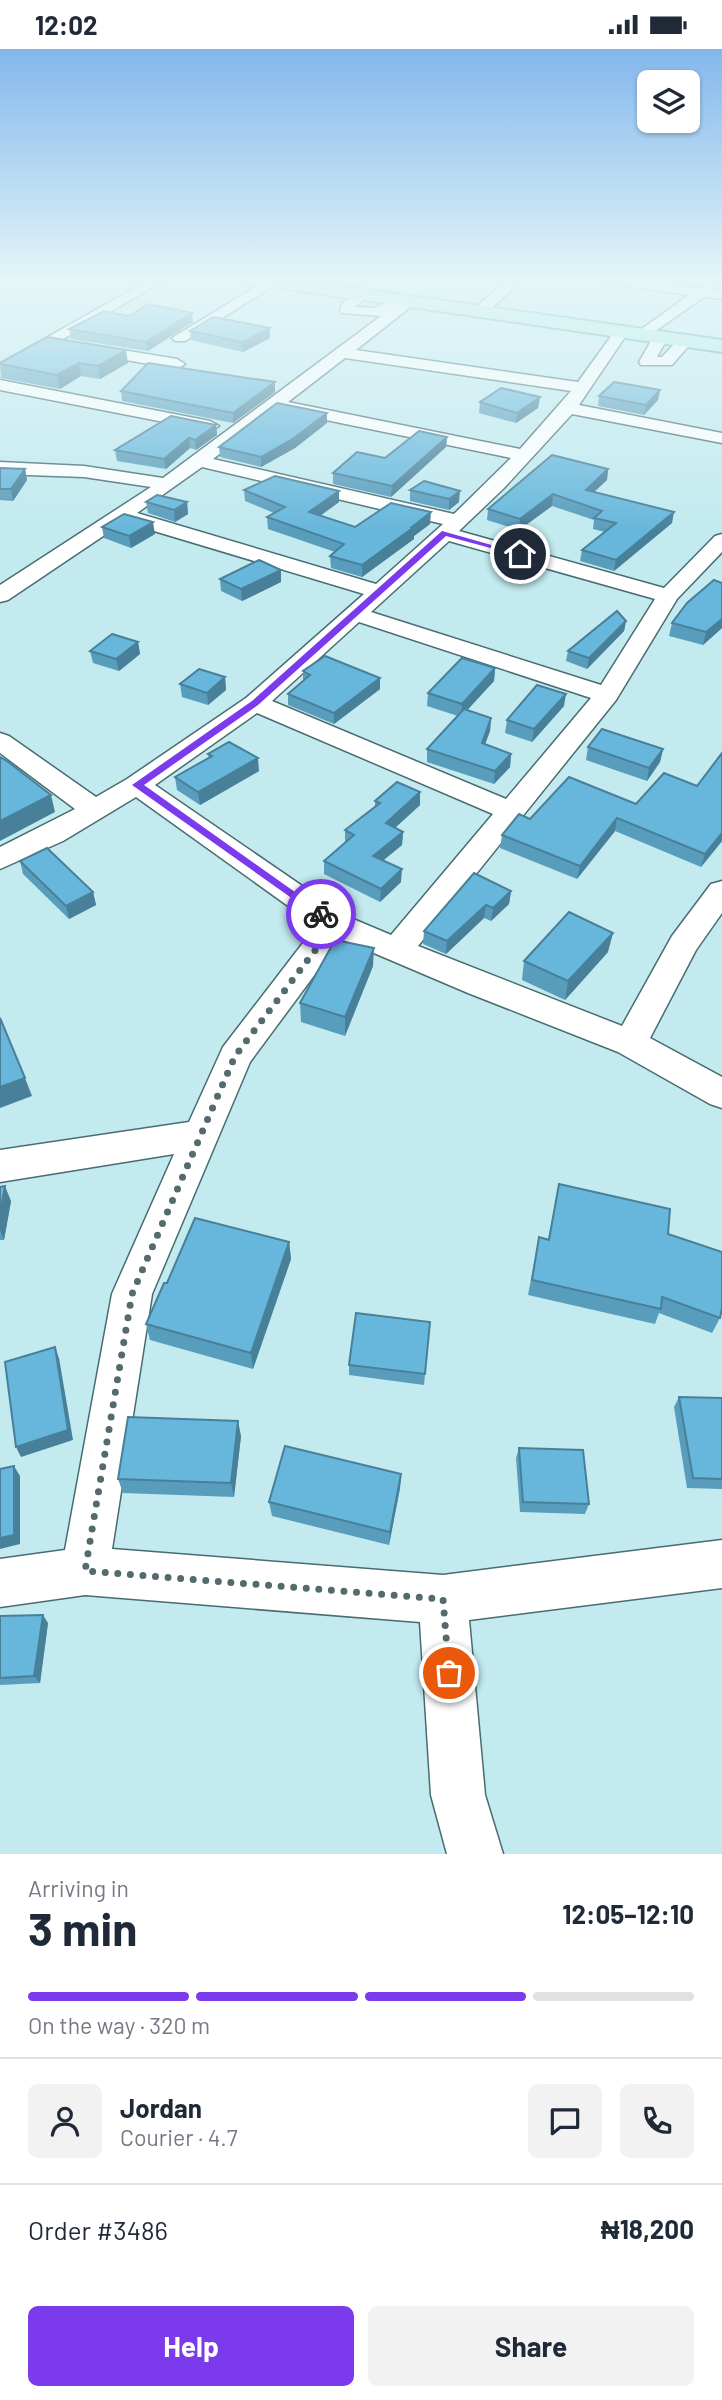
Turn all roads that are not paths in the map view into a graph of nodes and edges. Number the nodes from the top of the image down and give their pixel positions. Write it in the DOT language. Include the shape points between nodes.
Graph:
graph roads {
  1 [pos="167,362"];
  2 [pos="332,362"];
  3 [pos="407,362"];
  4 [pos="612,362"];
  5 [pos="177,364"];
  6 [pos="0,385"];
  7 [pos="584,388"];
  8 [pos="275,405"];
  9 [pos="568,408"];
  10 [pos="239,432"];
  11 [pos="722,438"];
  12 [pos="524,455"];
  13 [pos="200,461"];
  14 [pos="0,468"];
  15 [pos="168,485"];
  16 [pos="121,515"];
  17 [pos="452,527"];
  18 [pos="722,540"];
  19 [pos="380,592"];
  20 [pos="0,595"];
  21 [pos="668,596"];
  22 [pos="356,614"];
  23 [pos="607,695"];
  24 [pos="255,703"];
  25 [pos="0,741"];
  26 [pos="137,785"];
  27 [pos="95,810"];
  28 [pos="510,811"];
  29 [pos="0,859"];
  30 [pos="722,891"];
  31 [pos="335,924"];
  32 [pos="397,950"];
  33 [pos="630,1043"];
  34 [pos="722,1094"];
  35 [pos="201,1135"];
  36 [pos="0,1166"];
  37 [pos="722,1564"];
  38 [pos="85,1571"];
  39 [pos="0,1583"];
  40 [pos="443,1599"];
  41 [pos="475,1854"];
  1 -- 5 [label="street"];
  2 -- 8 [label="street"];
  3 -- 7 [label="street"];
  4 -- 7 [label="street"];
  6 -- 10 [label="street"];
  7 -- 9 [label="street"];
  8 -- 10 [label="street"];
  8 -- 12 [label="street"];
  9 -- 11 [label="street"];
  9 -- 12 [label="street"];
  10 -- 13 [label="street"];
  12 -- 17 [label="street"];
  13 -- 15 [label="street"];
  13 -- 17 [label="street"];
  14 -- 15 [label="street" via="111,472"];
  15 -- 16 [label="street"];
  16 -- 19 [label="street"];
  16 -- 20 [label="street"];
  17 -- 19 [label="street"];
  17 -- 21 [label="street"];
  18 -- 21 [label="street"];
  19 -- 22 [label="street"];
  21 -- 23 [label="street"];
  22 -- 23 [label="street"];
  22 -- 24 [label="street"];
  23 -- 28 [label="street"];
  24 -- 26 [label="street"];
  24 -- 28 [label="street"];
  25 -- 27 [label="street"];
  26 -- 27 [label="street"];
  26 -- 31 [label="street"];
  27 -- 29 [label="street"];
  28 -- 32 [label="street"];
  30 -- 33 [label="street" via="683,944"];
  31 -- 32 [label="street"];
  31 -- 35 [label="street" via="235,1056"];
  32 -- 33 [label="street"];
  33 -- 34 [label="street"];
  35 -- 36 [label="street"];
  35 -- 38 [label="street" via="132,1294"];
  37 -- 40 [label="street"];
  38 -- 39 [label="street"];
  38 -- 40 [label="street"];
  40 -- 41 [label="street" via="458,1795"];
}
